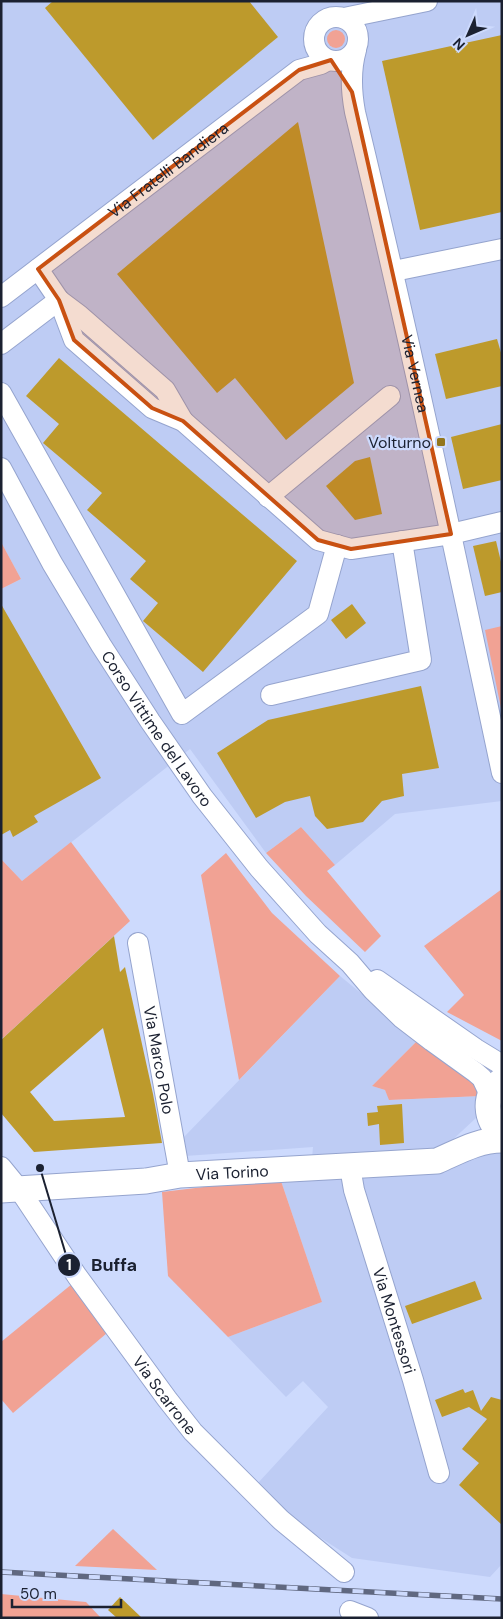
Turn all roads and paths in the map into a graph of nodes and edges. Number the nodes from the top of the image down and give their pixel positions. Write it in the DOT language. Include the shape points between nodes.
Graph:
graph roads {
  1 [pos="325,1"];
  2 [pos="427,1"];
  3 [pos="346,24"];
  4 [pos="317,34"];
  5 [pos="329,60"];
  6 [pos="299,70"];
  7 [pos="352,92"];
  8 [pos="502,249"];
  9 [pos="38,269"];
  10 [pos="394,271"];
  11 [pos="1,298"];
  12 [pos="59,300"];
  13 [pos="1,344"];
  14 [pos="1,393"];
  15 [pos="390,396"];
  16 [pos="1,468"];
  17 [pos="268,497"];
  18 [pos="502,522"];
  19 [pos="452,534"];
  20 [pos="402,541"];
  21 [pos="338,545"];
  22 [pos="271,695"];
  23 [pos="502,773"];
  24 [pos="138,944"];
  25 [pos="350,962"];
  26 [pos="502,1064"];
  27 [pos="493,1095"];
  28 [pos="502,1135"];
  29 [pos="502,1140"];
  30 [pos="461,1149"];
  31 [pos="1,1166"];
  32 [pos="350,1167"];
  33 [pos="180,1175"];
  34 [pos="10,1190"];
  35 [pos="439,1473"];
  36 [pos="344,1572"];
  1 -- 4 [label="street"];
  2 -- 3 [label="street" via="377,12"];
  3 -- 4 [label="street" via="335,16 328,18"];
  3 -- 5 [label="street" via="349,58"];
  3 -- 7 [label="street"];
  4 -- 5 [label="street" via="316,50"];
  4 -- 6 [label="street"];
  5 -- 6 [label="street"];
  5 -- 7 [label="street"];
  6 -- 9 [label="street, Via Fratelli Bandiera"];
  7 -- 10 [label="street, Via Vernea"];
  8 -- 10 [label="street"];
  9 -- 11 [label="street, Via Fratelli Bandiera"];
  9 -- 12 [label="street"];
  10 -- 19 [label="street, Via Vernea"];
  12 -- 13 [label="street"];
  12 -- 17 [label="street" via="164,390 183,421"];
  14 -- 21 [label="street" via="182,714 318,614"];
  15 -- 17 [label="street"];
  16 -- 25 [label="street, Corso Vittime del Lavoro" via="96,637 202,796 259,868 318,934"];
  17 -- 21 [label="street" via="318,540"];
  18 -- 19 [label="street"];
  19 -- 20 [label="street"];
  19 -- 23 [label="street, Via Vernea"];
  20 -- 21 [label="street" via="351,549"];
  20 -- 22 [label="street" via="421,660"];
  24 -- 33 [label="street, Via Marco Polo"];
  25 -- 26 [label="street"];
  25 -- 27 [label="street" via="402,1018 475,1072"];
  27 -- 28 [label="main road" via="492,1125"];
  27 -- 30 [label="main road" via="477,1131"];
  29 -- 30 [label="main road" via="490,1140"];
  30 -- 32 [label="main road, Via Torino" via="437,1161"];
  31 -- 34 [label="street, Via Scarrone"];
  32 -- 33 [label="main road, Via Torino"];
  32 -- 35 [label="street, Via Montessori" via="354,1190"];
  33 -- 34 [label="main road, Via Torino" via="146,1181"];
  34 -- 36 [label="street, Via Scarrone" via="194,1432 281,1520"];
}
